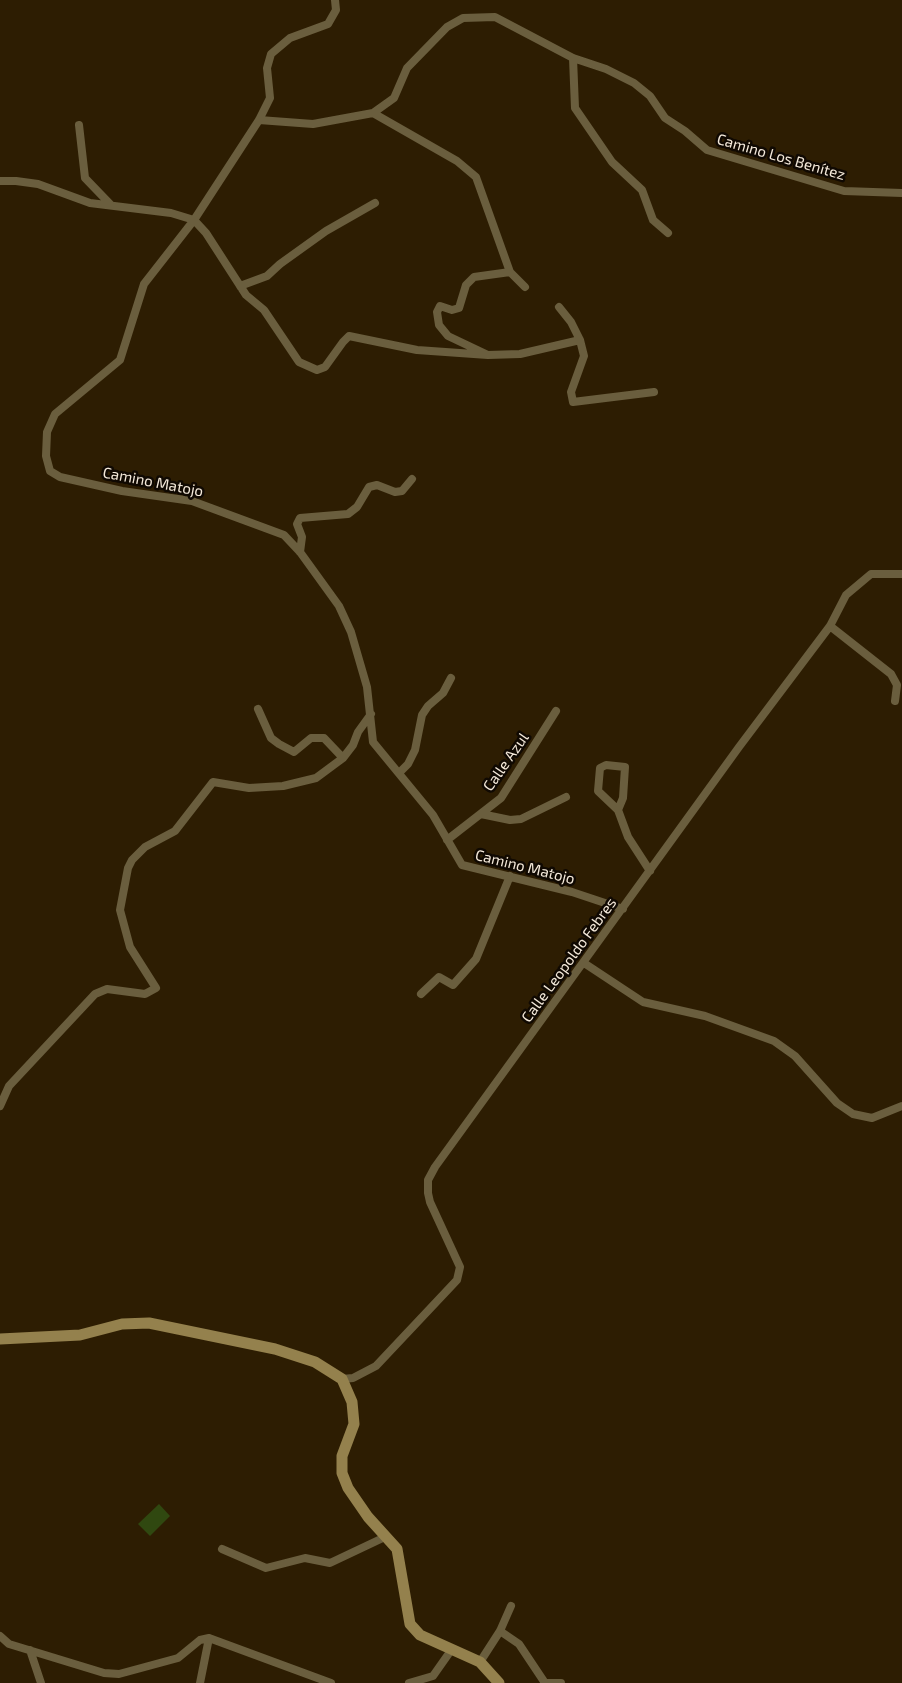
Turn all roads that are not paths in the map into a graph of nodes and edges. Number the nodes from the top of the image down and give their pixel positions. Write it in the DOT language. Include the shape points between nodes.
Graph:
graph roads {
  1 [pos="335,0"];
  2 [pos="573,58"];
  3 [pos="373,113"];
  4 [pos="259,120"];
  5 [pos="79,125"];
  6 [pos="0,181"];
  7 [pos="902,194"];
  8 [pos="375,203"];
  9 [pos="111,205"];
  10 [pos="194,220"];
  11 [pos="668,233"];
  12 [pos="510,272"];
  13 [pos="240,286"];
  14 [pos="525,287"];
  15 [pos="559,307"];
  16 [pos="580,340"];
  17 [pos="488,355"];
  18 [pos="654,392"];
  19 [pos="412,479"];
  20 [pos="300,552"];
  21 [pos="902,574"];
  22 [pos="830,626"];
  23 [pos="452,678"];
  24 [pos="896,702"];
  25 [pos="258,709"];
  26 [pos="556,711"];
  27 [pos="371,714"];
  28 [pos="343,758"];
  29 [pos="399,773"];
  30 [pos="566,797"];
  31 [pos="618,810"];
  32 [pos="481,814"];
  33 [pos="447,840"];
  34 [pos="650,871"];
  35 [pos="510,876"];
  36 [pos="623,909"];
  37 [pos="584,963"];
  38 [pos="421,994"];
  39 [pos="0,1106"];
  40 [pos="902,1106"];
  41 [pos="0,1340"];
  42 [pos="342,1379"];
  43 [pos="385,1536"];
  44 [pos="222,1549"];
  45 [pos="511,1606"];
  46 [pos="500,1631"];
  47 [pos="0,1636"];
  48 [pos="209,1638"];
  49 [pos="452,1649"];
  50 [pos="30,1650"];
  51 [pos="480,1662"];
  52 [pos="562,1682"];
  53 [pos="41,1683"];
  54 [pos="200,1683"];
  55 [pos="331,1683"];
  56 [pos="409,1683"];
  57 [pos="499,1683"];
  58 [pos="547,1683"];
  1 -- 4 [label="street, Camino Matojo" via="336,10 328,24 290,38 271,54 266,68 270,98"];
  2 -- 3 [label="street, Camino Los Benítez" via="495,17 463,18 447,27 421,52 407,68 394,98"];
  2 -- 7 [label="street, Camino Los Benítez" via="606,68 634,83 650,96 665,118 713,152 844,191"];
  2 -- 11 [label="street" via="575,108 612,162 642,190 653,220"];
  3 -- 4 [label="street, Camino Los Benítez" via="313,124"];
  3 -- 12 [label="street" via="456,161 476,177"];
  4 -- 10 [label="street, Camino Matojo"];
  5 -- 9 [label="street" via="85,178"];
  6 -- 9 [label="street" via="38,184 90,202"];
  8 -- 13 [label="street" via="326,231 267,276"];
  9 -- 10 [label="street" via="172,213"];
  10 -- 13 [label="street"];
  10 -- 20 [label="street, Camino Matojo" via="144,284 120,360 55,414 47,432 46,456 50,471 60,477 122,491 192,500 284,535"];
  12 -- 14 [label="street"];
  12 -- 17 [label="street" via="474,277 466,285 459,308 452,310 440,306 436,312 439,325 448,336"];
  13 -- 17 [label="street" via="264,310 299,362 317,370 325,367 349,336 417,350"];
  15 -- 16 [label="street"];
  16 -- 17 [label="street" via="520,354"];
  16 -- 18 [label="street" via="584,356 571,392 573,402"];
  19 -- 20 [label="street" via="402,491 395,492 377,485 369,487 357,507 348,514 300,518"];
  20 -- 27 [label="street, Camino Matojo" via="339,606 351,632 367,686"];
  21 -- 22 [label="street, Calle Leopoldo Febres" via="871,574 846,595"];
  22 -- 24 [label="street" via="891,674 897,685"];
  22 -- 34 [label="street, Calle Leopoldo Febres"];
  23 -- 29 [label="street" via="443,694 422,715 415,750"];
  25 -- 28 [label="street" via="271,738 278,744 294,752 311,738 324,738"];
  26 -- 32 [label="street, Calle Azul" via="501,798"];
  27 -- 28 [label="street"];
  27 -- 29 [label="street, Camino Matojo" via="373,742"];
  28 -- 39 [label="street" via="316,778 283,786 249,788 213,782 175,831 145,847 132,860 120,910 130,947 156,988 145,994 107,989 95,994 10,1086"];
  29 -- 33 [label="street, Camino Matojo" via="433,816"];
  30 -- 32 [label="street" via="521,819 505,820"];
  31 -- 31 [label="street" via="623,798 625,767 606,765 600,768 598,791"];
  31 -- 34 [label="street" via="628,837"];
  32 -- 33 [label="street, Calle Azul"];
  33 -- 35 [label="street, Camino Matojo" via="462,865"];
  34 -- 36 [label="street, Calle Leopoldo Febres"];
  35 -- 36 [label="street, Camino Matojo"];
  35 -- 38 [label="street" via="476,959 453,985 439,977"];
  36 -- 37 [label="street, Calle Leopoldo Febres"];
  37 -- 40 [label="street" via="643,1002 705,1016 774,1041 795,1056 837,1103 853,1114 872,1118"];
  37 -- 42 [label="street, Calle Leopoldo Febres" via="428,1180 430,1202 460,1267 456,1280 376,1366 353,1378"];
  41 -- 42 [label="street" via="80,1334 122,1324 149,1323 275,1349 315,1362"];
  42 -- 43 [label="street" via="352,1402 354,1424 342,1456 342,1473 348,1488"];
  43 -- 44 [label="street" via="330,1563 305,1558 266,1568"];
  43 -- 49 [label="street" via="399,1556 410,1624 420,1635"];
  45 -- 46 [label="street"];
  46 -- 51 [label="street"];
  46 -- 58 [label="street" via="519,1644"];
  47 -- 50 [label="street" via="9,1644"];
  48 -- 50 [label="street" via="200,1640 178,1658 120,1674 104,1673"];
  48 -- 54 [label="street"];
  48 -- 55 [label="street"];
  49 -- 51 [label="street"];
  49 -- 56 [label="street" via="433,1676"];
  50 -- 53 [label="street"];
  51 -- 57 [label="street"];
  52 -- 58 [label="street"];
}
